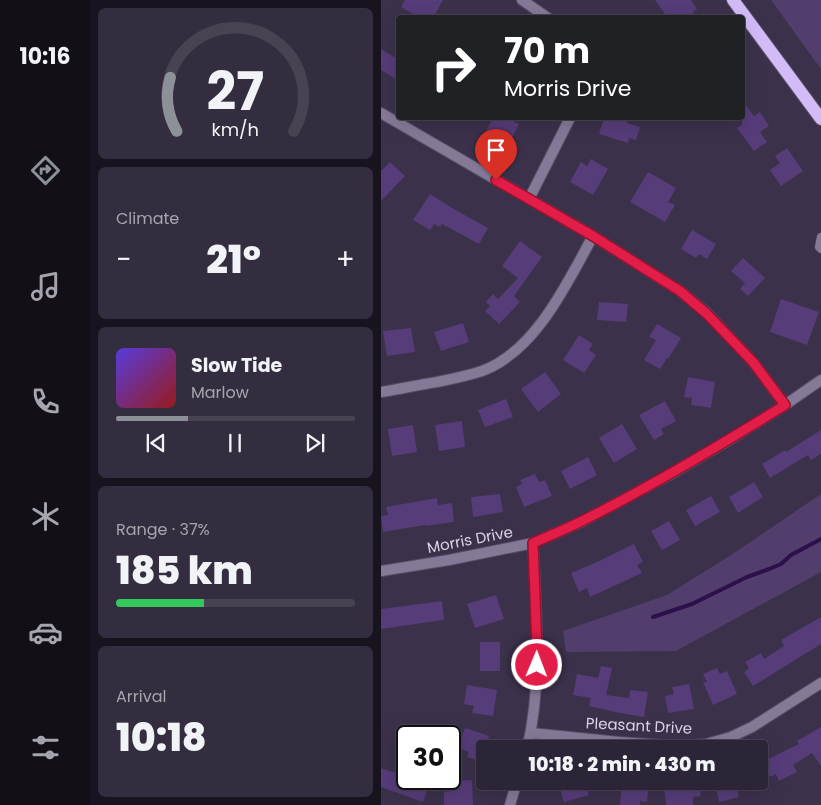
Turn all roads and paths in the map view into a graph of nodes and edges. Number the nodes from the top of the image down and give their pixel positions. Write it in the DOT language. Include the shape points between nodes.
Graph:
graph roads {
  1 [pos="522,0"];
  2 [pos="733,0"];
  3 [pos="544,15"];
  4 [pos="744,15"];
  5 [pos="745,16"];
  6 [pos="381,113"];
  7 [pos="821,119"];
  8 [pos="569,120"];
  9 [pos="529,199"];
  10 [pos="593,236"];
  11 [pos="821,237"];
  12 [pos="821,249"];
  13 [pos="821,380"];
  14 [pos="381,392"];
  15 [pos="785,405"];
  16 [pos="533,543"];
  17 [pos="381,571"];
  18 [pos="821,683"];
  19 [pos="531,733"];
  20 [pos="529,740"];
  21 [pos="514,790"];
  22 [pos="510,805"];
  1 -- 3 [label="street"];
  2 -- 4 [label="main road"];
  5 -- 7 [label="main road"];
  6 -- 9 [label="street"];
  8 -- 9 [label="street"];
  9 -- 10 [label="street"];
  10 -- 14 [label="street" via="547,316 516,350 498,364 461,377"];
  10 -- 15 [label="street" via="680,291 707,314 753,362"];
  11 -- 12 [label="lane"];
  13 -- 15 [label="street, Morris Drive"];
  15 -- 16 [label="street, Morris Drive" via="671,474 581,522"];
  16 -- 17 [label="street, Morris Drive"];
  16 -- 19 [label="street" via="537,649"];
  18 -- 19 [label="street, Pleasant Drive" via="752,728 706,744 679,746"];
  19 -- 20 [label="street"];
  21 -- 22 [label="street"];
}
